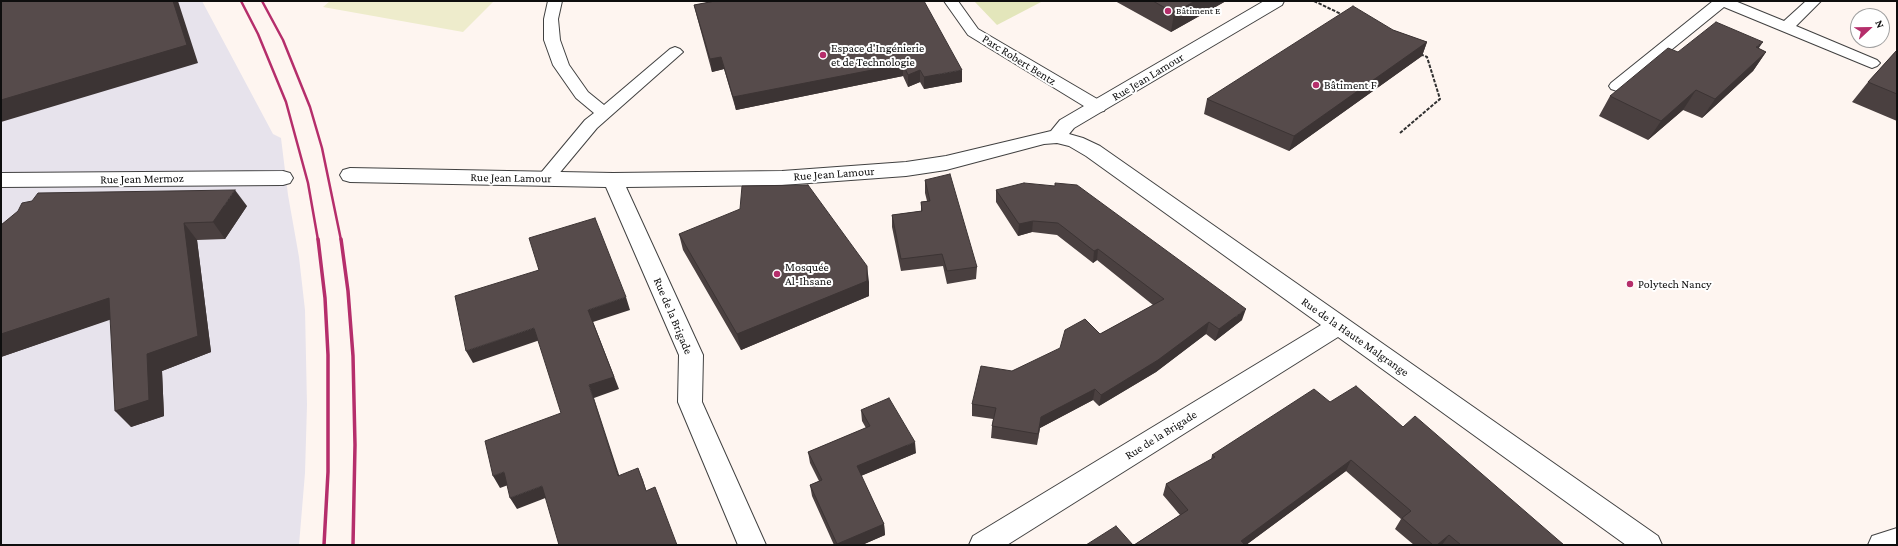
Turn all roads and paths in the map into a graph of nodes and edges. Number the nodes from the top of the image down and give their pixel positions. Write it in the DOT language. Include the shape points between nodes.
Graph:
graph roads {
  1 [pos="555,1"];
  2 [pos="951,1"];
  3 [pos="1276,1"];
  4 [pos="1314,1"];
  5 [pos="1722,1"];
  6 [pos="1814,1"];
  7 [pos="1350,19"];
  8 [pos="1787,28"];
  9 [pos="675,52"];
  10 [pos="1420,54"];
  11 [pos="1872,63"];
  12 [pos="1617,86"];
  13 [pos="1098,107"];
  14 [pos="604,113"];
  15 [pos="1400,133"];
  16 [pos="1057,137"];
  17 [pos="350,175"];
  18 [pos="282,178"];
  19 [pos="546,178"];
  20 [pos="1,180"];
  21 [pos="613,180"];
  22 [pos="1339,325"];
  23 [pos="1897,540"];
  24 [pos="752,545"];
  25 [pos="983,545"];
  26 [pos="1648,545"];
  27 [pos="1882,545"];
  1 -- 14 [label="lane" via="551,19 552,40 561,65 582,95"];
  2 -- 13 [label="lane, Parc Robert Bentz" via="973,32"];
  3 -- 13 [label="street, Rue Jean Lamour"];
  4 -- 7 [label="path"];
  5 -- 8 [label="lane"];
  5 -- 12 [label="lane"];
  6 -- 8 [label="lane"];
  8 -- 11 [label="lane"];
  9 -- 14 [label="lane"];
  10 -- 15 [label="path" via="1427,57 1440,99"];
  13 -- 16 [label="street, Rue Jean Lamour" via="1067,124"];
  14 -- 19 [label="lane" via="591,124"];
  16 -- 21 [label="street, Rue Jean Lamour" via="1044,138 965,160 906,169 782,178"];
  16 -- 22 [label="street, Rue de la Haute Malgrange" via="1076,142 1093,151"];
  17 -- 19 [label="street, Rue Jean Lamour"];
  18 -- 20 [label="street, Rue Jean Mermoz"];
  19 -- 21 [label="street, Rue Jean Lamour"];
  21 -- 24 [label="street, Rue de la Brigade" via="691,355 690,402"];
  22 -- 25 [label="street, Rue de la Brigade"];
  22 -- 26 [label="street, Rue de la Haute Malgrange"];
  23 -- 27 [label="street"];
}
